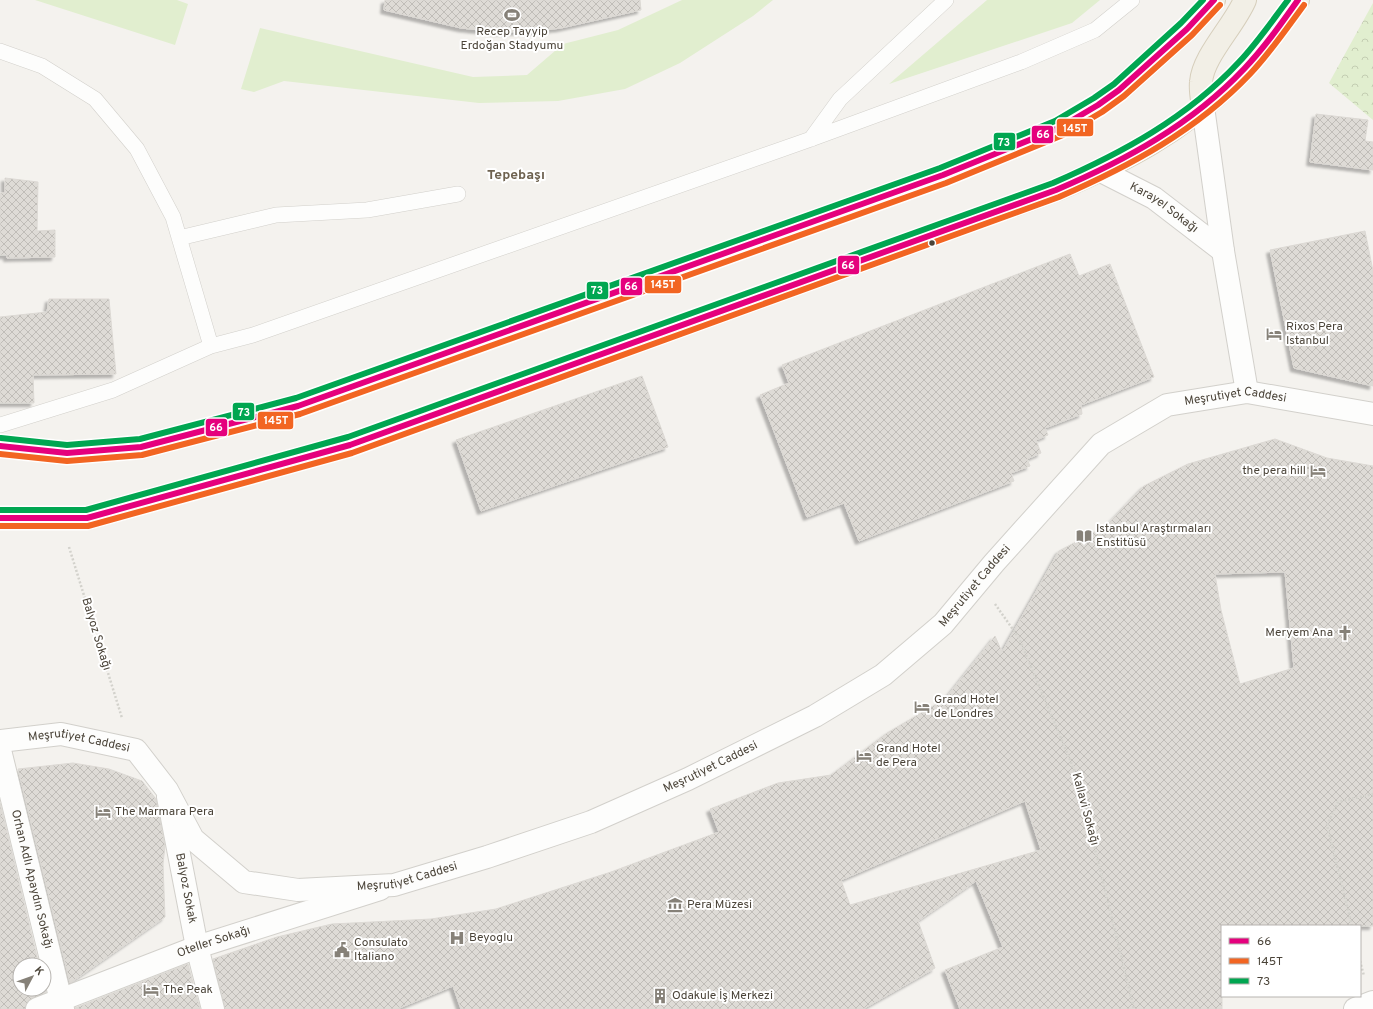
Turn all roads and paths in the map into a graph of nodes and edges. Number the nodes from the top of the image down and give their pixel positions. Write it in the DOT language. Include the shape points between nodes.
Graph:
graph roads {
  1 [pos="946,0"];
  2 [pos="1132,0"];
  3 [pos="1214,0"];
  4 [pos="1245,0"];
  5 [pos="1298,0"];
  6 [pos="0,51"];
  7 [pos="1203,107"];
  8 [pos="811,139"];
  9 [pos="1101,171"];
  10 [pos="458,194"];
  11 [pos="179,238"];
  12 [pos="1223,251"];
  13 [pos="211,346"];
  14 [pos="1247,392"];
  15 [pos="1373,414"];
  16 [pos="0,425"];
  17 [pos="0,446"];
  18 [pos="0,518"];
  19 [pos="61,518"];
  20 [pos="979,581"];
  21 [pos="0,741"];
  22 [pos="131,749"];
  23 [pos="0,750"];
  24 [pos="167,790"];
  25 [pos="1373,794"];
  26 [pos="394,885"];
  27 [pos="1352,925"];
  28 [pos="197,946"];
  29 [pos="1373,1002"];
  30 [pos="62,1004"];
  31 [pos="37,1009"];
  32 [pos="214,1009"];
  33 [pos="1134,1009"];
  34 [pos="1355,1009"];
  1 -- 8 [label="lane" via="840,99"];
  2 -- 8 [label="lane" via="1095,30 1021,62"];
  3 -- 17 [label="main road" via="1187,29 1119,90 1077,119 936,178 298,406 141,447 67,453"];
  4 -- 7 [label="main road" via="1238,15 1211,54 1202,75"];
  5 -- 7 [label="main road" via="1261,50 1236,78"];
  6 -- 11 [label="lane" via="42,66 94,99 137,149 173,218"];
  7 -- 9 [label="main road" via="1164,137"];
  7 -- 12 [label="street"];
  8 -- 13 [label="lane" via="254,335"];
  9 -- 12 [label="street, Karayel Sokağı" via="1154,198"];
  9 -- 19 [label="main road" via="1056,190 350,444 87,518"];
  10 -- 11 [label="lane" via="367,210 276,215"];
  11 -- 13 [label="lane"];
  12 -- 14 [label="street"];
  13 -- 16 [label="lane" via="158,372 113,390"];
  14 -- 15 [label="street, Meşrutiyet Caddesi"];
  14 -- 20 [label="street, Meşrutiyet Caddesi" via="1166,404 1102,444"];
  18 -- 19 [label="main road"];
  19 -- 22 [label="path, Balyoz Sokağı"];
  20 -- 26 [label="street, Meşrutiyet Caddesi" via="943,624 883,675 815,716 688,779 591,822"];
  20 -- 33 [label="path, Kallavi Sokağı" via="1019,638 1078,779"];
  21 -- 22 [label="street, Meşrutiyet Caddesi" via="61,734"];
  22 -- 24 [label="street, Meşrutiyet Caddesi" via="136,750"];
  23 -- 30 [label="street, Orhan Adlı Apaydın Sokağı"];
  24 -- 26 [label="street, Meşrutiyet Caddesi" via="193,838 244,882 298,890"];
  24 -- 28 [label="street, Balyoz Sokak"];
  25 -- 27 [label="path" via="1338,802 1327,825"];
  26 -- 28 [label="street, Oteller Sokağı"];
  28 -- 30 [label="street, Oteller Sokağı"];
  28 -- 32 [label="street, Balyoz Sokak"];
  29 -- 34 [label="street"];
  30 -- 31 [label="street, Oteller Sokağı"];
}
